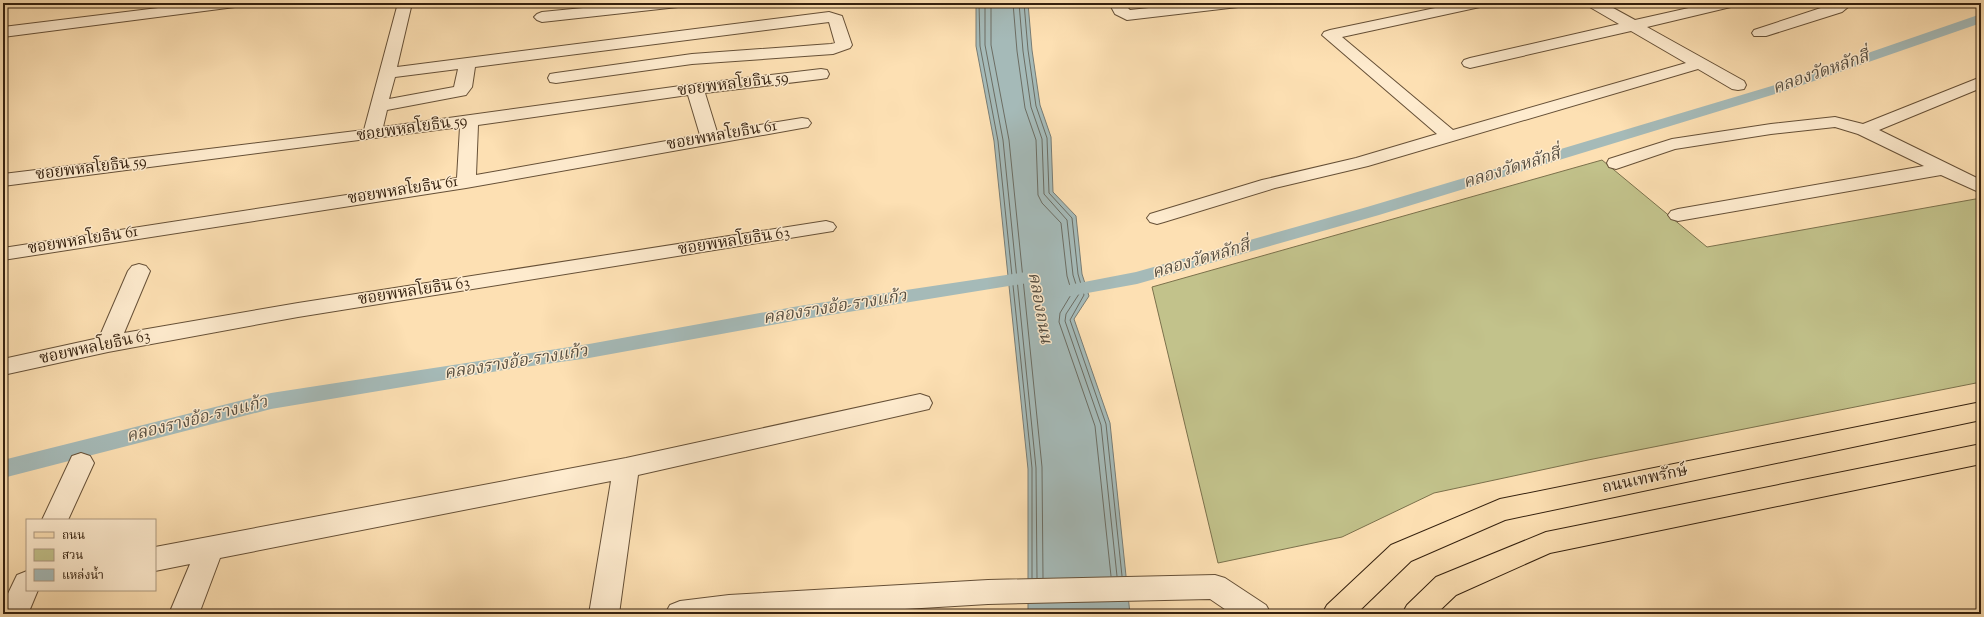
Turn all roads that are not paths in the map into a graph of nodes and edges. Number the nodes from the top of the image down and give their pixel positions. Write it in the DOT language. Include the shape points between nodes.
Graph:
graph roads {
  1 [pos="235,3"];
  2 [pos="405,3"];
  3 [pos="678,3"];
  4 [pos="1116,3"];
  5 [pos="1238,3"];
  6 [pos="1480,3"];
  7 [pos="1593,3"];
  8 [pos="1730,3"];
  9 [pos="1846,3"];
  10 [pos="145,9"];
  11 [pos="552,12"];
  12 [pos="638,18"];
  13 [pos="1634,24"];
  14 [pos="3,32"];
  15 [pos="1760,32"];
  16 [pos="467,63"];
  17 [pos="1470,63"];
  18 [pos="1699,64"];
  19 [pos="640,66"];
  20 [pos="388,73"];
  21 [pos="821,74"];
  22 [pos="556,78"];
  23 [pos="1981,82"];
  24 [pos="1738,85"];
  25 [pos="695,89"];
  26 [pos="380,106"];
  27 [pos="469,121"];
  28 [pos="802,123"];
  29 [pos="1864,130"];
  30 [pos="372,134"];
  31 [pos="1450,136"];
  32 [pos="710,138"];
  33 [pos="1616,162"];
  34 [pos="1942,169"];
  35 [pos="3,180"];
  36 [pos="466,182"];
  37 [pos="1981,188"];
  38 [pos="1678,215"];
  39 [pos="1157,218"];
  40 [pos="826,227"];
  41 [pos="3,254"];
  42 [pos="140,271"];
  43 [pos="108,344"];
  44 [pos="3,367"];
  45 [pos="920,403"];
  46 [pos="1981,411"];
  47 [pos="1981,454"];
  48 [pos="81,462"];
  49 [pos="626,468"];
  50 [pos="56,519"];
  51 [pos="210,549"];
  52 [pos="156,559"];
  53 [pos="26,585"];
  54 [pos="13,614"];
  55 [pos="184,614"];
  56 [pos="604,614"];
  57 [pos="680,614"];
  58 [pos="1256,614"];
  59 [pos="1337,614"];
  60 [pos="1417,614"];
  1 -- 10 [label="street"];
  2 -- 20 [label="street"];
  3 -- 12 [label="street"];
  4 -- 5 [label="street" via="1120,11 1128,15"];
  6 -- 31 [label="street" via="1330,35"];
  7 -- 13 [label="street"];
  8 -- 13 [label="street"];
  9 -- 15 [label="street" via="1837,9"];
  10 -- 14 [label="street"];
  11 -- 12 [label="street"];
  12 -- 16 [label="street"];
  12 -- 19 [label="street"];
  12 -- 19 [label="street" via="829,17 837,19 844,45 833,49 692,59"];
  13 -- 17 [label="street"];
  13 -- 18 [label="street"];
  16 -- 20 [label="street"];
  16 -- 26 [label="street" via="464,87 460,91"];
  18 -- 24 [label="street"];
  18 -- 31 [label="street"];
  19 -- 22 [label="street"];
  20 -- 26 [label="street"];
  21 -- 25 [label="street, ซอยพหลโยธิน 59"];
  23 -- 29 [label="street"];
  25 -- 27 [label="street, ซอยพหลโยธิน 59"];
  25 -- 32 [label="street"];
  26 -- 30 [label="street"];
  27 -- 30 [label="street, ซอยพหลโยธิน 59"];
  27 -- 36 [label="street"];
  28 -- 32 [label="street, ซอยพหลโยธิน 61"];
  29 -- 33 [label="street" via="1828,122 1771,129 1672,144"];
  29 -- 34 [label="street"];
  30 -- 35 [label="street, ซอยพหลโยธิน 59"];
  31 -- 39 [label="street" via="1361,162 1269,184"];
  32 -- 36 [label="street, ซอยพหลโยธิน 61"];
  34 -- 37 [label="street"];
  34 -- 38 [label="street"];
  36 -- 41 [label="street, ซอยพหลโยธิน 61"];
  40 -- 43 [label="street, ซอยพหลโยธิน 63" via="298,310"];
  42 -- 43 [label="street"];
  43 -- 44 [label="street, ซอยพหลโยธิน 63"];
  45 -- 49 [label="street"];
  46 -- 59 [label="main road, ถนนเทพรักษ์" via="1500,510 1401,554"];
  47 -- 60 [label="main road" via="1546,543 1446,586"];
  48 -- 50 [label="street"];
  49 -- 51 [label="street"];
  49 -- 56 [label="street"];
  51 -- 52 [label="street"];
  51 -- 55 [label="street"];
  53 -- 54 [label="street"];
  57 -- 58 [label="street" via="729,607 988,592 1214,587"];
}
